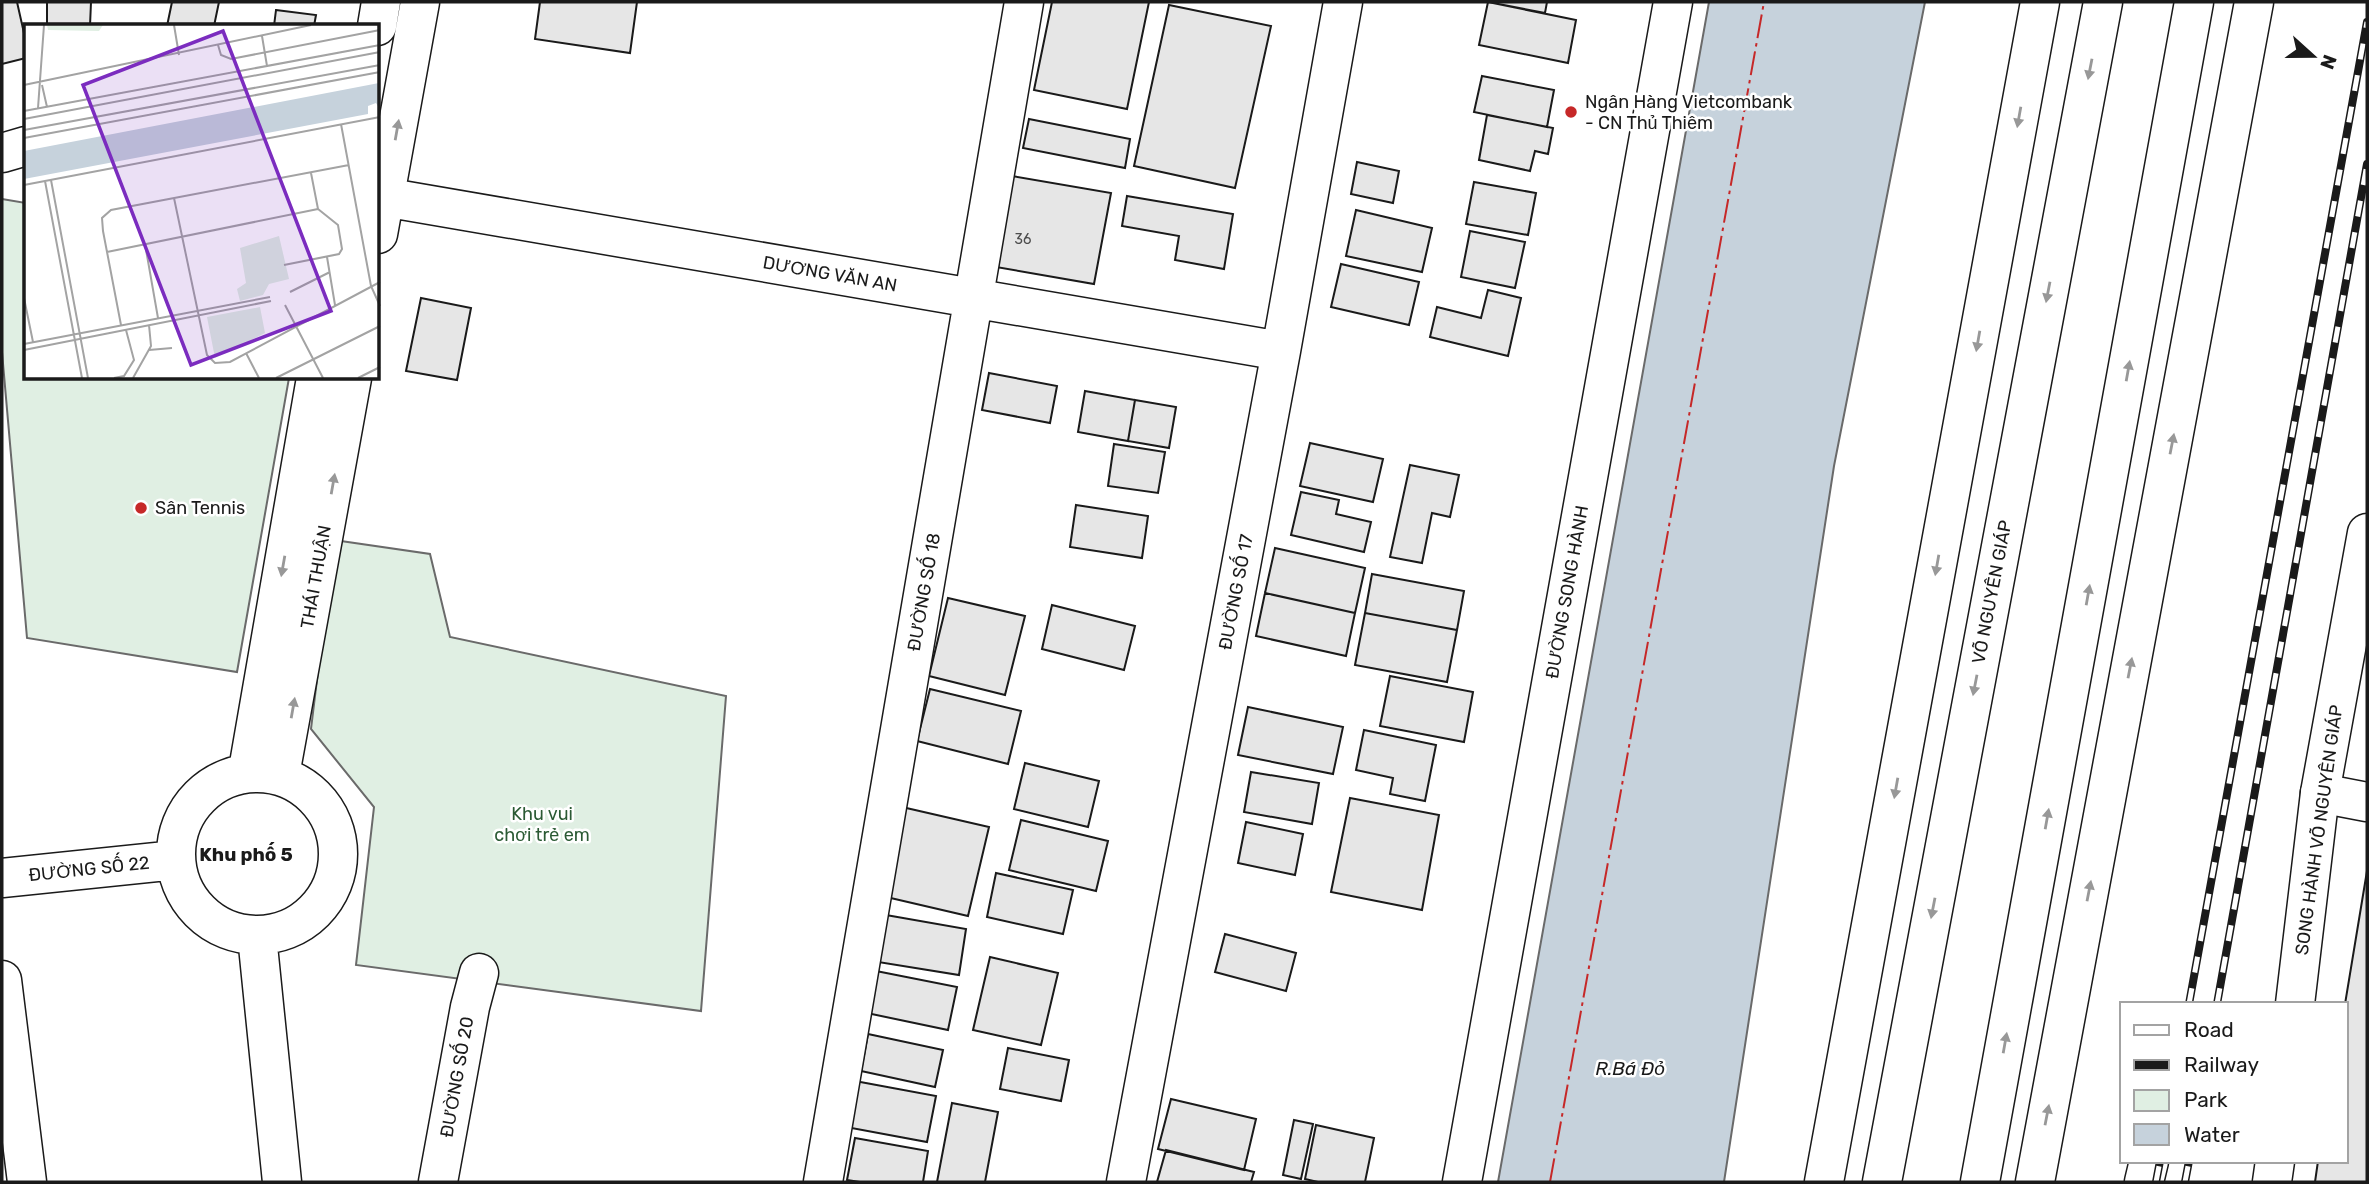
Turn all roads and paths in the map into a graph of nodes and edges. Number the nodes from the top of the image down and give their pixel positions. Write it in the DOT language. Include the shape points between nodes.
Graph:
graph roads {
  1 [pos="382,2"];
  2 [pos="420,2"];
  3 [pos="1024,2"];
  4 [pos="1343,2"];
  5 [pos="1672,2"];
  6 [pos="2040,2"];
  7 [pos="2103,2"];
  8 [pos="2194,2"];
  9 [pos="2254,2"];
  10 [pos="377,24"];
  11 [pos="24,147"];
  12 [pos="2,153"];
  13 [pos="381,196"];
  14 [pos="974,298"];
  15 [pos="1281,351"];
  16 [pos="316,380"];
  17 [pos="352,380"];
  18 [pos="2365,554"];
  19 [pos="2358,629"];
  20 [pos="264,773"];
  21 [pos="2320,793"];
  22 [pos="2367,802"];
  23 [pos="176,860"];
  24 [pos="2,878"];
  25 [pos="257,936"];
  26 [pos="479,973"];
  27 [pos="2,980"];
  28 [pos="2295,1002"];
  29 [pos="2149,1163"];
  30 [pos="2275,1163"];
  31 [pos="27,1182"];
  32 [pos="282,1182"];
  33 [pos="438,1182"];
  34 [pos="823,1182"];
  35 [pos="1126,1182"];
  36 [pos="1462,1182"];
  37 [pos="1824,1182"];
  38 [pos="1882,1182"];
  39 [pos="1980,1182"];
  40 [pos="2035,1182"];
  41 [pos="2144,1182"];
  42 [pos="2272,1182"];
  1 -- 10 [label="main road"];
  13 -- 2 [label="main road, one-way"];
  3 -- 14 [label="main road, ĐƯỜNG SỐ 18"];
  4 -- 15 [label="main road, ĐƯỜNG SỐ 17"];
  5 -- 36 [label="main road, ĐƯỜNG SONG HÀNH"];
  6 -- 37 [label="main road, one-way"];
  7 -- 38 [label="main road, VÕ NGUYÊN GIÁP, one-way"];
  39 -- 8 [label="main road, one-way"];
  40 -- 9 [label="main road, one-way"];
  11 -- 12 [label="main road"];
  13 -- 14 [label="main road, DƯƠNG VĂN AN"];
  14 -- 15 [label="main road, DƯƠNG VĂN AN"];
  14 -- 34 [label="main road, ĐƯỜNG SỐ 18"];
  15 -- 35 [label="main road, ĐƯỜNG SỐ 17"];
  16 -- 20 [label="main road, THÁI THUẬN, one-way"];
  20 -- 17 [label="main road, THÁI THUẬN, one-way"];
  18 -- 19 [label="main road, SONG HÀNH VÕ NGUYÊN GIÁP"];
  19 -- 21 [label="main road, SONG HÀNH VÕ NGUYÊN GIÁP"];
  20 -- 23 [label="main road" via="225,779 202,795 179,832"];
  20 -- 25 [label="main road" via="312,794 335,830 338,849 335,878 315,912 281,933"];
  21 -- 22 [label="main road"];
  21 -- 28 [label="main road, SONG HÀNH VÕ NGUYÊN GIÁP"];
  23 -- 24 [label="main road, ĐƯỜNG SỐ 22"];
  23 -- 25 [label="main road" via="184,890 205,918 239,934"];
  25 -- 32 [label="main road"];
  26 -- 33 [label="main road, ĐƯỜNG SỐ 20"];
  27 -- 31 [label="main road"];
  29 -- 41 [label="main road"];
  30 -- 42 [label="main road"];
}
